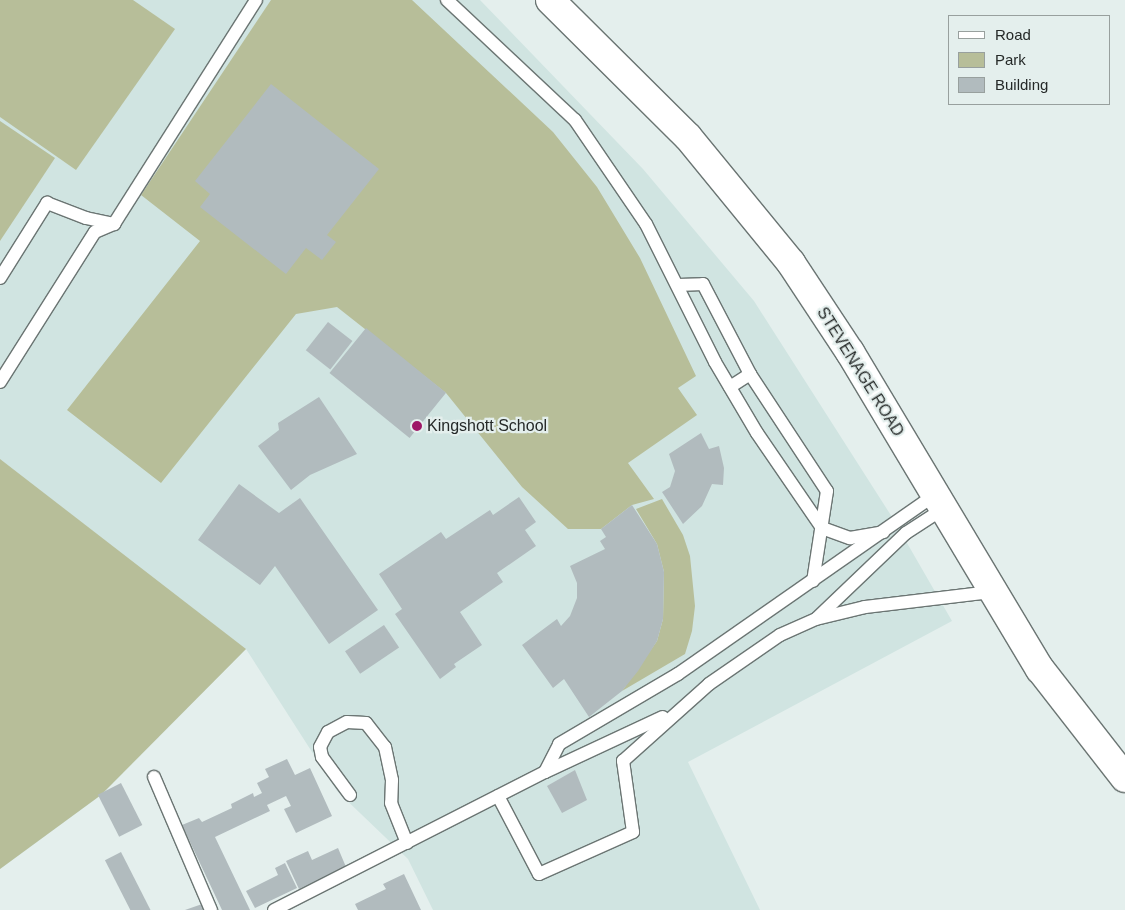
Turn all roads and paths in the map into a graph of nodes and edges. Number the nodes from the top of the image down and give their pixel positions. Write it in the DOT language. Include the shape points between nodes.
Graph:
graph roads {
  1 [pos="256,0"];
  2 [pos="447,0"];
  3 [pos="550,0"];
  4 [pos="114,224"];
  5 [pos="0,278"];
  6 [pos="678,285"];
  7 [pos="750,374"];
  8 [pos="0,382"];
  9 [pos="730,387"];
  10 [pos="939,502"];
  11 [pos="822,528"];
  12 [pos="883,532"];
  13 [pos="813,581"];
  14 [pos="991,592"];
  15 [pos="816,619"];
  16 [pos="677,711"];
  17 [pos="545,772"];
  18 [pos="154,777"];
  19 [pos="1125,778"];
  20 [pos="350,795"];
  21 [pos="498,796"];
  22 [pos="407,843"];
  23 [pos="211,910"];
  24 [pos="274,910"];
  1 -- 4 [label="lane"];
  2 -- 6 [label="lane" via="574,120 646,224"];
  3 -- 10 [label="main road, STEVENAGE ROAD" via="688,137 791,263 850,352"];
  4 -- 5 [label="lane" via="86,218 47,202"];
  4 -- 8 [label="lane" via="95,232"];
  6 -- 7 [label="lane" via="703,284"];
  6 -- 9 [label="lane"];
  7 -- 9 [label="lane"];
  7 -- 11 [label="lane" via="827,490"];
  9 -- 11 [label="lane"];
  10 -- 12 [label="lane"];
  10 -- 14 [label="main road, STEVENAGE ROAD"];
  10 -- 15 [label="lane"];
  11 -- 12 [label="lane" via="850,538"];
  11 -- 13 [label="lane"];
  12 -- 13 [label="lane"];
  13 -- 17 [label="lane" via="678,674 560,744"];
  14 -- 15 [label="lane" via="865,607"];
  14 -- 19 [label="main road, STEVENAGE ROAD" via="1040,669"];
  15 -- 16 [label="lane" via="780,635"];
  16 -- 17 [label="lane"];
  16 -- 21 [label="lane" via="623,761 633,832 539,874"];
  17 -- 21 [label="lane"];
  18 -- 23 [label="lane"];
  20 -- 22 [label="lane" via="322,757 320,747 328,732 347,722 366,724 386,747 392,780 391,803"];
  21 -- 22 [label="lane"];
  22 -- 24 [label="lane"];
}
